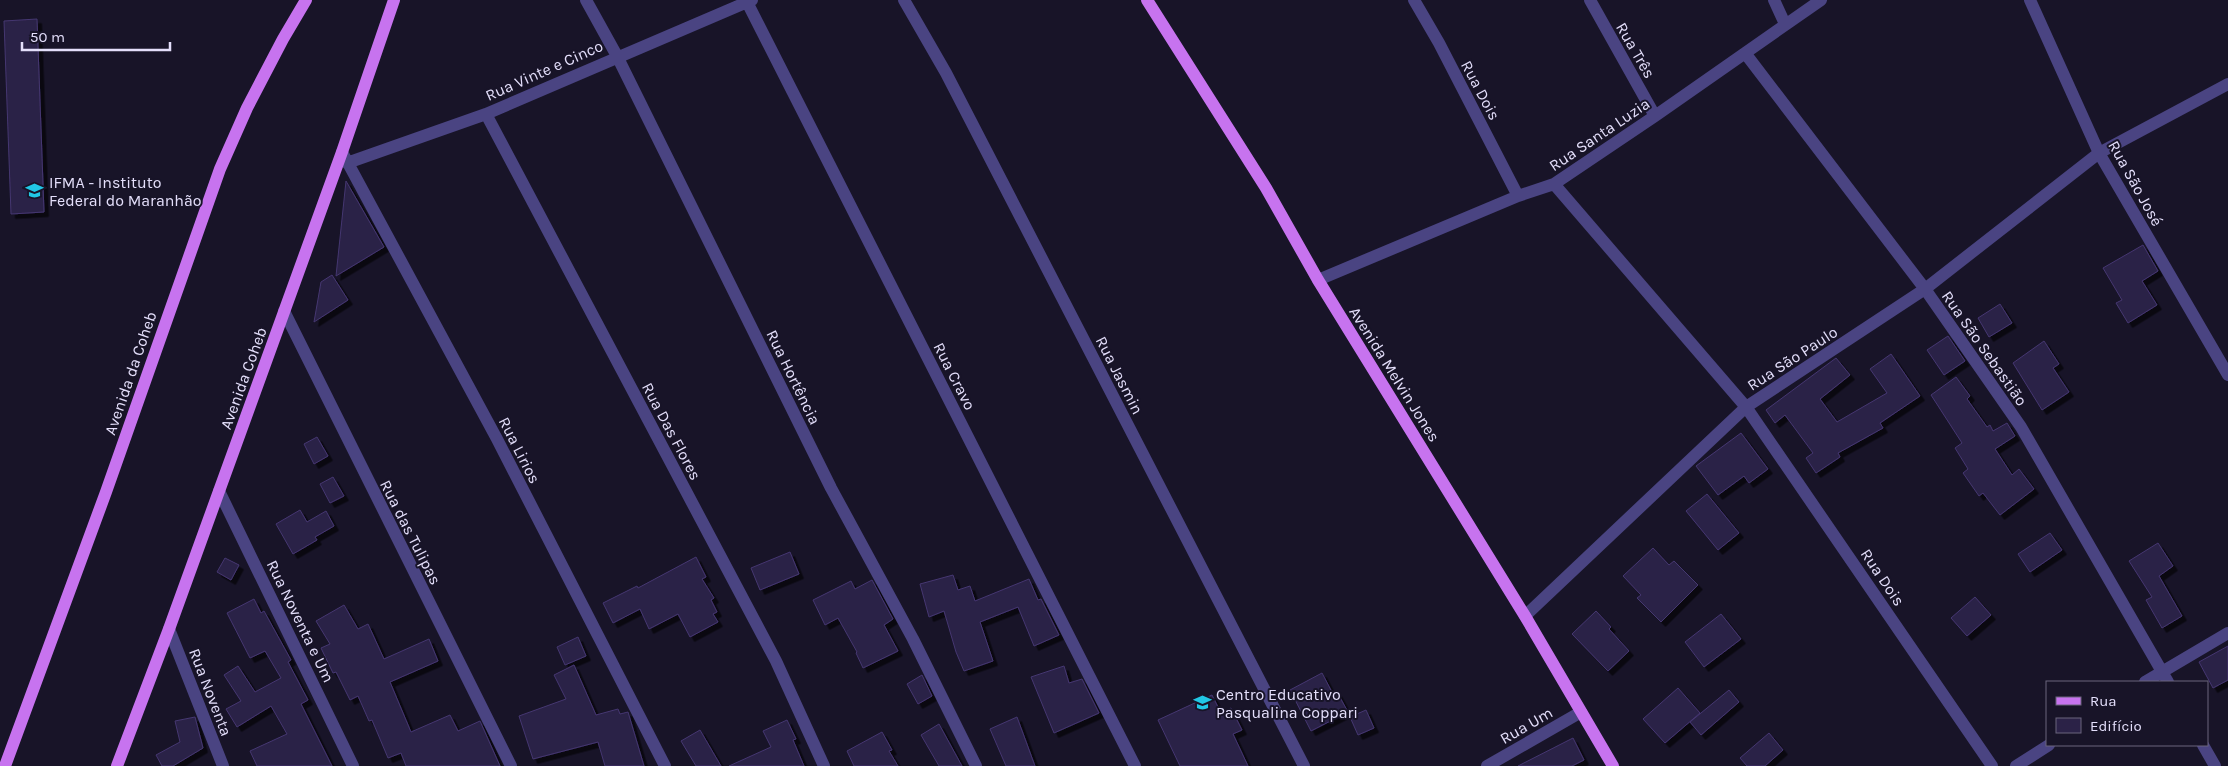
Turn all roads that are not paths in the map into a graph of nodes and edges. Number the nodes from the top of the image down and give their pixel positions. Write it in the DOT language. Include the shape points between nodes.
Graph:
graph roads {
  1 [pos="306,0"];
  2 [pos="394,0"];
  3 [pos="586,0"];
  4 [pos="904,0"];
  5 [pos="1147,0"];
  6 [pos="1414,0"];
  7 [pos="1590,0"];
  8 [pos="1774,0"];
  9 [pos="1821,0"];
  10 [pos="2030,0"];
  11 [pos="749,1"];
  12 [pos="1785,24"];
  13 [pos="1745,52"];
  14 [pos="617,56"];
  15 [pos="2228,84"];
  16 [pos="486,114"];
  17 [pos="1655,116"];
  18 [pos="2099,153"];
  19 [pos="345,157"];
  20 [pos="1554,184"];
  21 [pos="1518,196"];
  22 [pos="1318,280"];
  23 [pos="1925,289"];
  24 [pos="284,311"];
  25 [pos="2228,375"];
  26 [pos="1746,407"];
  27 [pos="219,491"];
  28 [pos="1525,616"];
  29 [pos="169,629"];
  30 [pos="2228,632"];
  31 [pos="2165,677"];
  32 [pos="2150,681"];
  33 [pos="1582,712"];
  34 [pos="2047,746"];
  35 [pos="2204,746"];
  36 [pos="5,766"];
  37 [pos="117,766"];
  38 [pos="223,766"];
  39 [pos="353,766"];
  40 [pos="511,766"];
  41 [pos="665,766"];
  42 [pos="824,766"];
  43 [pos="976,766"];
  44 [pos="1135,766"];
  45 [pos="1304,766"];
  46 [pos="1487,766"];
  47 [pos="1613,766"];
  48 [pos="1992,766"];
  49 [pos="2016,766"];
  50 [pos="2216,766"];
  1 -- 36 [label="main road, Avenida da Coheb" via="247,108 220,169"];
  2 -- 19 [label="main road, Avenida Coheb"];
  3 -- 14 [label="street, Rua Hortência"];
  4 -- 45 [label="street, Rua Jasmin" via="946,73"];
  5 -- 22 [label="main road, Avenida Melvin Jones" via="1266,188"];
  6 -- 21 [label="street, Rua Dois"];
  7 -- 17 [label="street, Rua Três"];
  8 -- 12 [label="street"];
  9 -- 12 [label="street, Rua Santa Luzia"];
  10 -- 18 [label="street, Rua São José"];
  11 -- 14 [label="street, Rua Vinte e Cinco"];
  11 -- 44 [label="street, Rua Cravo"];
  12 -- 13 [label="street, Rua Santa Luzia"];
  13 -- 17 [label="street, Rua Santa Luzia"];
  13 -- 23 [label="street, Rua São Sebastião"];
  14 -- 16 [label="street, Rua Vinte e Cinco"];
  14 -- 43 [label="street, Rua Hortência" via="831,488 913,639"];
  15 -- 18 [label="street, Rua São Paulo"];
  16 -- 19 [label="street, Rua Vinte e Cinco"];
  16 -- 42 [label="street, Rua Das Flores" via="776,661"];
  17 -- 20 [label="street, Rua Santa Luzia"];
  18 -- 23 [label="street, Rua São Paulo"];
  18 -- 25 [label="street, Rua São José"];
  19 -- 24 [label="main road, Avenida Coheb"];
  19 -- 41 [label="street, Rua Lirios" via="497,439"];
  20 -- 21 [label="street, Rua Santa Luzia"];
  20 -- 26 [label="street, Rua Dois"];
  21 -- 22 [label="street, Rua Santa Luzia"];
  22 -- 28 [label="main road, Avenida Melvin Jones"];
  23 -- 26 [label="street, Rua São Paulo"];
  23 -- 31 [label="street, Rua São Sebastião" via="2021,427"];
  24 -- 27 [label="main road, Avenida Coheb"];
  24 -- 40 [label="street, Rua das Tulipas"];
  26 -- 28 [label="street, Rua São Paulo"];
  26 -- 48 [label="street, Rua Dois"];
  27 -- 29 [label="main road, Avenida Coheb"];
  27 -- 39 [label="street, Rua Noventa e Um"];
  28 -- 33 [label="main road, Avenida Melvin Jones"];
  29 -- 37 [label="main road, Avenida Coheb"];
  29 -- 38 [label="street, Rua Noventa"];
  30 -- 31 [label="street"];
  31 -- 32 [label="street"];
  33 -- 46 [label="street, Rua Um"];
  33 -- 47 [label="main road, Avenida Melvin Jones"];
  34 -- 49 [label="street"];
  35 -- 50 [label="street"];
}
